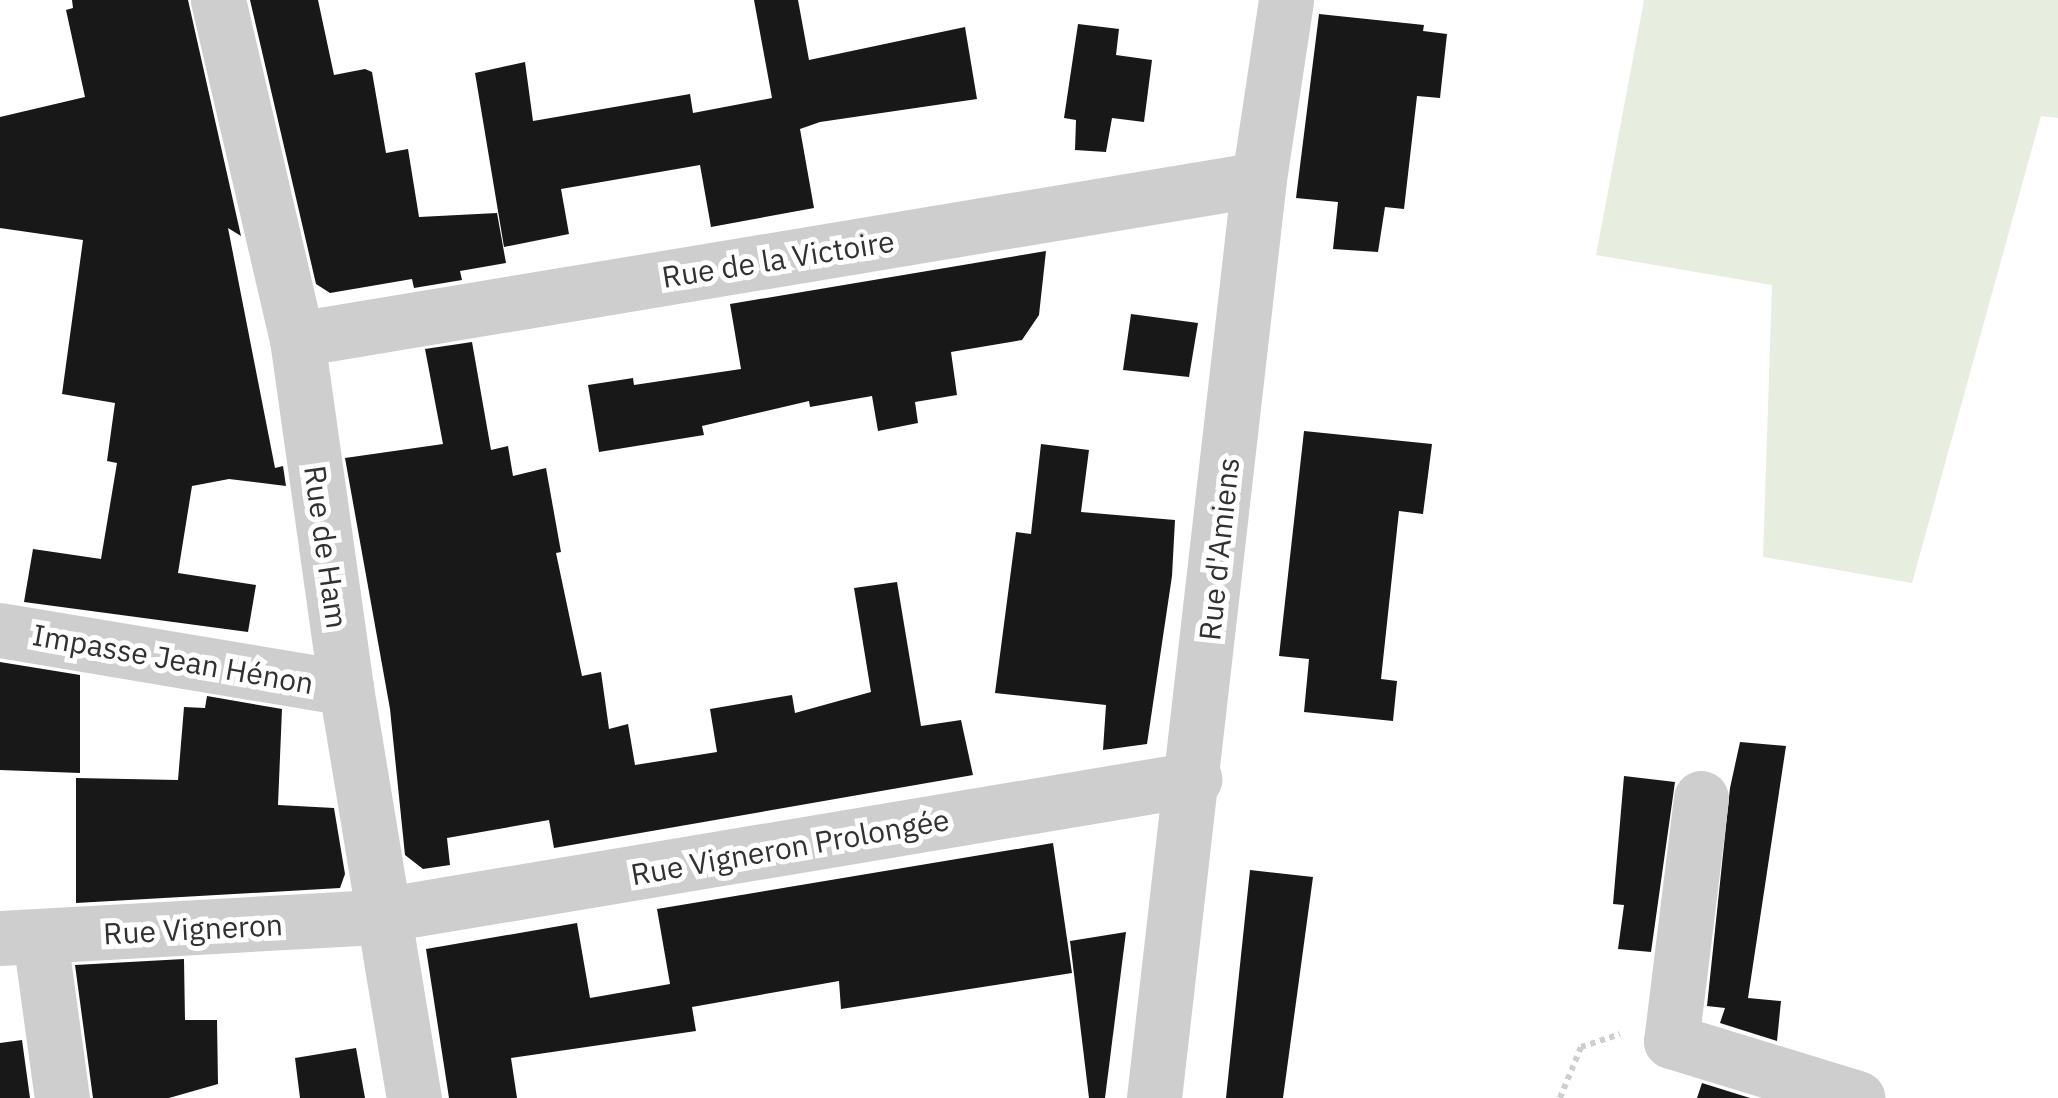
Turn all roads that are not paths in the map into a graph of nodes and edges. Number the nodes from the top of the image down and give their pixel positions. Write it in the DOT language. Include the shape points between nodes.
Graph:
graph roads {
  1 [pos="218,0"];
  2 [pos="1286,0"];
  3 [pos="1259,178"];
  4 [pos="297,339"];
  5 [pos="0,630"];
  6 [pos="346,688"];
  7 [pos="1194,780"];
  8 [pos="1701,798"];
  9 [pos="386,915"];
  10 [pos="20,938"];
  11 [pos="62,1098"];
  12 [pos="414,1098"];
  13 [pos="1154,1098"];
  14 [pos="1857,1098"];
  1 -- 4 [label="street, Rue de Ham"];
  2 -- 3 [label="street, Rue d'Amiens"];
  3 -- 4 [label="street, Rue de la Victoire"];
  3 -- 7 [label="street, Rue d'Amiens"];
  4 -- 6 [label="street, Rue de Ham"];
  5 -- 6 [label="street, Impasse Jean Hénon"];
  6 -- 9 [label="street, Rue de Ham"];
  7 -- 9 [label="street, Rue Vigneron Prolongée"];
  7 -- 13 [label="street, Rue d'Amiens"];
  8 -- 14 [label="street" via="1671,1041"];
  9 -- 10 [label="street, Rue Vigneron"];
  9 -- 12 [label="street, Rue de Ham"];
  10 -- 11 [label="street"];
}
